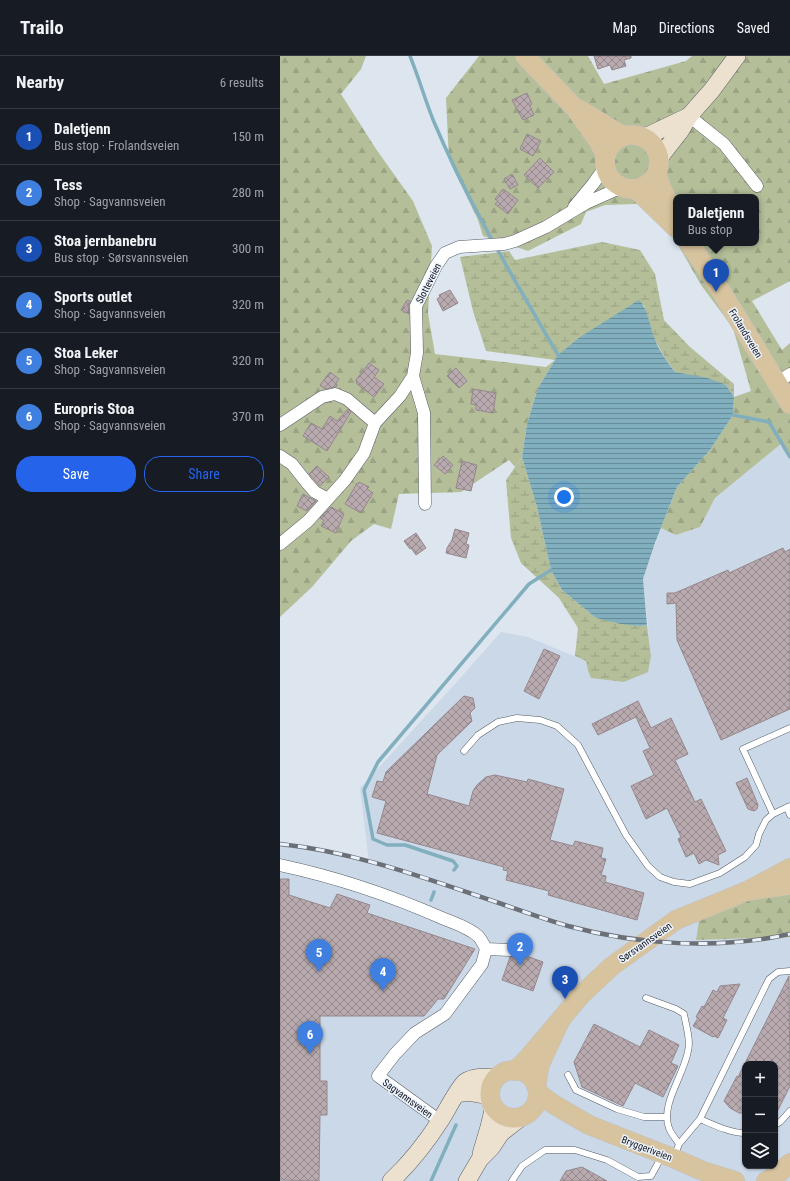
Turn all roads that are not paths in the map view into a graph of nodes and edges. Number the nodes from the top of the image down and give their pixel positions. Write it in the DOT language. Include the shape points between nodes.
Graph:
graph roads {
  1 [pos="525,56"];
  2 [pos="737,56"];
  3 [pos="575,108"];
  4 [pos="689,116"];
  5 [pos="625,136"];
  6 [pos="645,138"];
  7 [pos="606,161"];
  8 [pos="658,165"];
  9 [pos="757,186"];
  10 [pos="629,188"];
  11 [pos="569,212"];
  12 [pos="673,213"];
  13 [pos="673,225"];
  14 [pos="691,246"];
  15 [pos="413,376"];
  16 [pos="783,378"];
  17 [pos="790,404"];
  18 [pos="375,423"];
  19 [pos="280,425"];
  20 [pos="280,456"];
  21 [pos="328,499"];
  22 [pos="425,504"];
  23 [pos="280,544"];
  24 [pos="790,728"];
  25 [pos="464,751"];
  26 [pos="788,806"];
  27 [pos="773,814"];
  28 [pos="790,815"];
  29 [pos="280,865"];
  30 [pos="790,868"];
  31 [pos="790,885"];
  32 [pos="748,891"];
  33 [pos="486,949"];
  34 [pos="511,950"];
  35 [pos="790,971"];
  36 [pos="646,998"];
  37 [pos="561,1019"];
  38 [pos="506,1074"];
  39 [pos="568,1074"];
  40 [pos="457,1094"];
  41 [pos="532,1101"];
  42 [pos="492,1102"];
  43 [pos="790,1111"];
  44 [pos="666,1117"];
  45 [pos="700,1119"];
  46 [pos="440,1121"];
  47 [pos="778,1124"];
  48 [pos="742,1133"];
  49 [pos="672,1152"];
  50 [pos="480,1159"];
  51 [pos="790,1163"];
  52 [pos="709,1176"];
  53 [pos="391,1181"];
  54 [pos="467,1181"];
  55 [pos="512,1181"];
  56 [pos="735,1181"];
  57 [pos="766,1181"];
  1 -- 3 [label="main road"];
  2 -- 4 [label="main road"];
  3 -- 5 [label="main road"];
  3 -- 7 [label="main road" via="598,142"];
  4 -- 6 [label="main road"];
  4 -- 8 [label="main road"];
  4 -- 9 [label="street" via="724,144"];
  5 -- 6 [label="main road" via="632,134"];
  5 -- 7 [label="main road" via="612,143"];
  6 -- 8 [label="main road" via="657,149"];
  7 -- 10 [label="main road" via="607,173 611,179 616,184"];
  7 -- 11 [label="street, Slotteveien" via="593,184"];
  8 -- 10 [label="main road" via="652,182 644,187"];
  8 -- 12 [label="main road" via="661,187"];
  10 -- 11 [label="street, Slotteveien" via="597,198"];
  10 -- 13 [label="main road"];
  11 -- 15 [label="street, Slotteveien" via="546,227 515,241 459,247 445,253 416,306 417,353"];
  14 -- 16 [label="main road, Frolandsveien"];
  15 -- 18 [label="street, Slotteveien" via="400,396"];
  15 -- 22 [label="street, Slotteveien" via="424,413"];
  16 -- 17 [label="main road, Frolandsveien"];
  18 -- 19 [label="street" via="347,399 335,394 322,397"];
  18 -- 21 [label="street, Slotteveien" via="364,453"];
  20 -- 21 [label="street" via="292,464 315,492"];
  21 -- 23 [label="street, Slotteveien" via="308,521"];
  24 -- 27 [label="lane" via="743,749"];
  25 -- 27 [label="lane" via="478,735 498,722 517,718 540,720 557,726 578,744 626,835 648,866 660,877 674,882 690,884 720,872 745,857 756,845 766,820"];
  26 -- 27 [label="lane"];
  26 -- 28 [label="lane"];
  29 -- 33 [label="street" via="352,883 419,908 478,936"];
  30 -- 32 [label="main road, Sørsvannsveien"];
  31 -- 32 [label="main road, Sørsvannsveien"];
  32 -- 37 [label="main road, Sørsvannsveien" via="676,920 612,966 581,995"];
  33 -- 34 [label="street"];
  33 -- 46 [label="street, Sagvannsveien" via="482,964 445,1014 415,1033 378,1076"];
  35 -- 45 [label="lane" via="778,972 769,978"];
  36 -- 44 [label="lane" via="684,1014 688,1036 689,1049"];
  37 -- 38 [label="main road, Sørsvannsveien" via="528,1058"];
  37 -- 41 [label="main road, Sørsvannsveien" via="540,1064"];
  38 -- 40 [label="main road, Sagvannsveien" via="466,1081 460,1085"];
  38 -- 41 [label="main road" via="522,1072 533,1080"];
  38 -- 42 [label="main road" via="493,1083"];
  39 -- 44 [label="lane" via="576,1090 616,1109 644,1117"];
  40 -- 42 [label="main road" via="480,1093"];
  40 -- 46 [label="main road, Sagvannsveien"];
  41 -- 42 [label="main road" via="516,1118 498,1112"];
  41 -- 49 [label="main road, Bryggeriveien" via="549,1116 589,1125"];
  41 -- 50 [label="main road"];
  42 -- 50 [label="main road" via="489,1126"];
  43 -- 47 [label="lane"];
  44 -- 49 [label="lane"];
  45 -- 48 [label="lane"];
  45 -- 49 [label="lane"];
  46 -- 53 [label="main road, Sagvannsveien" via="420,1150"];
  49 -- 52 [label="main road, Bryggeriveien"];
  49 -- 55 [label="lane" via="651,1176 638,1177 607,1160 575,1150 545,1150 522,1166"];
  50 -- 54 [label="main road"];
  51 -- 57 [label="main road"];
  52 -- 56 [label="main road, Bryggeriveien"];
}
